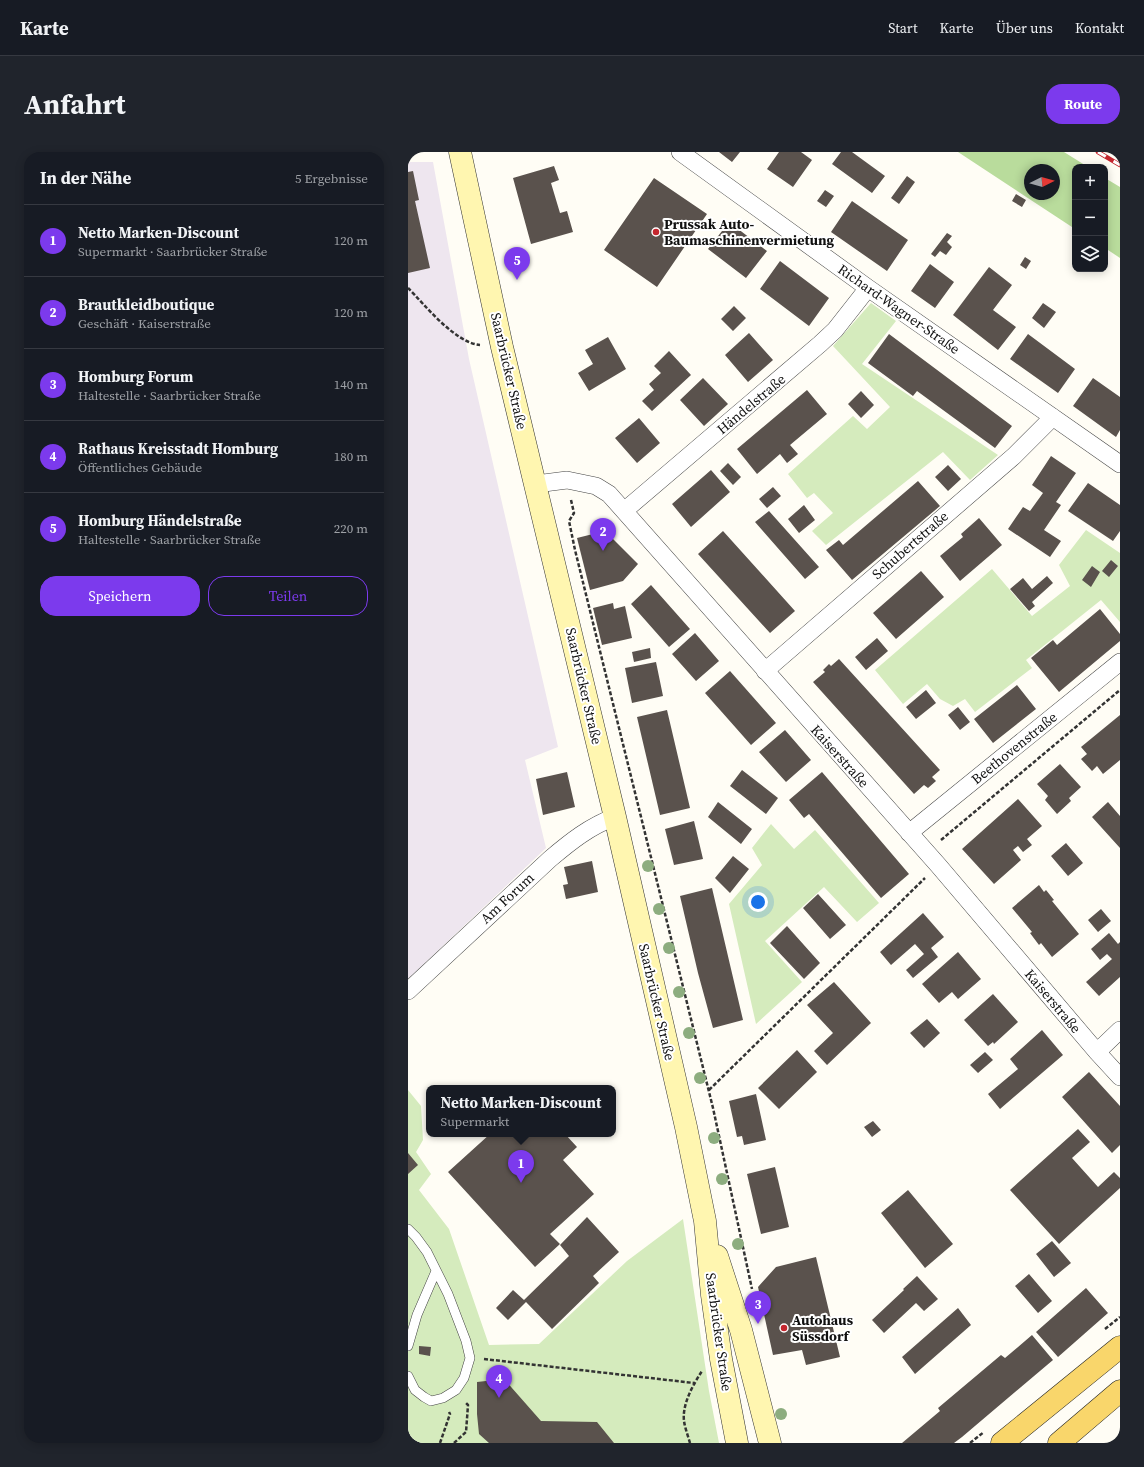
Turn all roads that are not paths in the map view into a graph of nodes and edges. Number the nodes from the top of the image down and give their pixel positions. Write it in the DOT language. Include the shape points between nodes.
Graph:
graph roads {
  1 [pos="460,152"];
  2 [pos="680,152"];
  3 [pos="868,288"];
  4 [pos="1053,417"];
  5 [pos="1120,464"];
  6 [pos="536,484"];
  7 [pos="624,511"];
  8 [pos="1120,662"];
  9 [pos="766,671"];
  10 [pos="615,817"];
  11 [pos="909,833"];
  12 [pos="408,991"];
  13 [pos="1120,1030"];
  14 [pos="1097,1052"];
  15 [pos="1120,1077"];
  16 [pos="705,1221"];
  17 [pos="408,1229"];
  18 [pos="436,1271"];
  19 [pos="408,1346"];
  20 [pos="1120,1347"];
  21 [pos="408,1376"];
  22 [pos="1120,1391"];
  23 [pos="737,1443"];
  24 [pos="770,1443"];
  25 [pos="1002,1443"];
  26 [pos="1058,1443"];
  1 -- 6 [label="main road, Saarbrücker Straße" via="502,347"];
  2 -- 3 [label="street, Richard-Wagner-Straße"];
  3 -- 4 [label="street, Richard-Wagner-Straße"];
  3 -- 7 [label="street, Händelstraße" via="835,330 820,344"];
  4 -- 5 [label="street, Richard-Wagner-Straße"];
  4 -- 9 [label="street, Schubertstraße" via="1014,456"];
  6 -- 7 [label="street, Kaiserstraße" via="567,480 596,486 608,494"];
  6 -- 10 [label="main road, Saarbrücker Straße"];
  7 -- 9 [label="street, Kaiserstraße"];
  8 -- 11 [label="street, Beethovenstraße"];
  9 -- 11 [label="street, Kaiserstraße"];
  10 -- 12 [label="street, Am Forum" via="599,823 550,858"];
  10 -- 16 [label="main road, Saarbrücker Straße"];
  11 -- 14 [label="street, Kaiserstraße"];
  13 -- 14 [label="street"];
  14 -- 15 [label="street, Kaiserstraße"];
  16 -- 23 [label="main road, Saarbrücker Straße" via="721,1359"];
  16 -- 24 [label="main road, Saarbrücker Straße" via="742,1330"];
  17 -- 18 [label="lane" via="427,1252"];
  18 -- 19 [label="lane" via="417,1315"];
  18 -- 21 [label="lane" via="466,1340 470,1358 464,1378 456,1390 443,1398 431,1401 424,1397 415,1390"];
  20 -- 25 [label="main road"];
  22 -- 26 [label="main road"];
}
